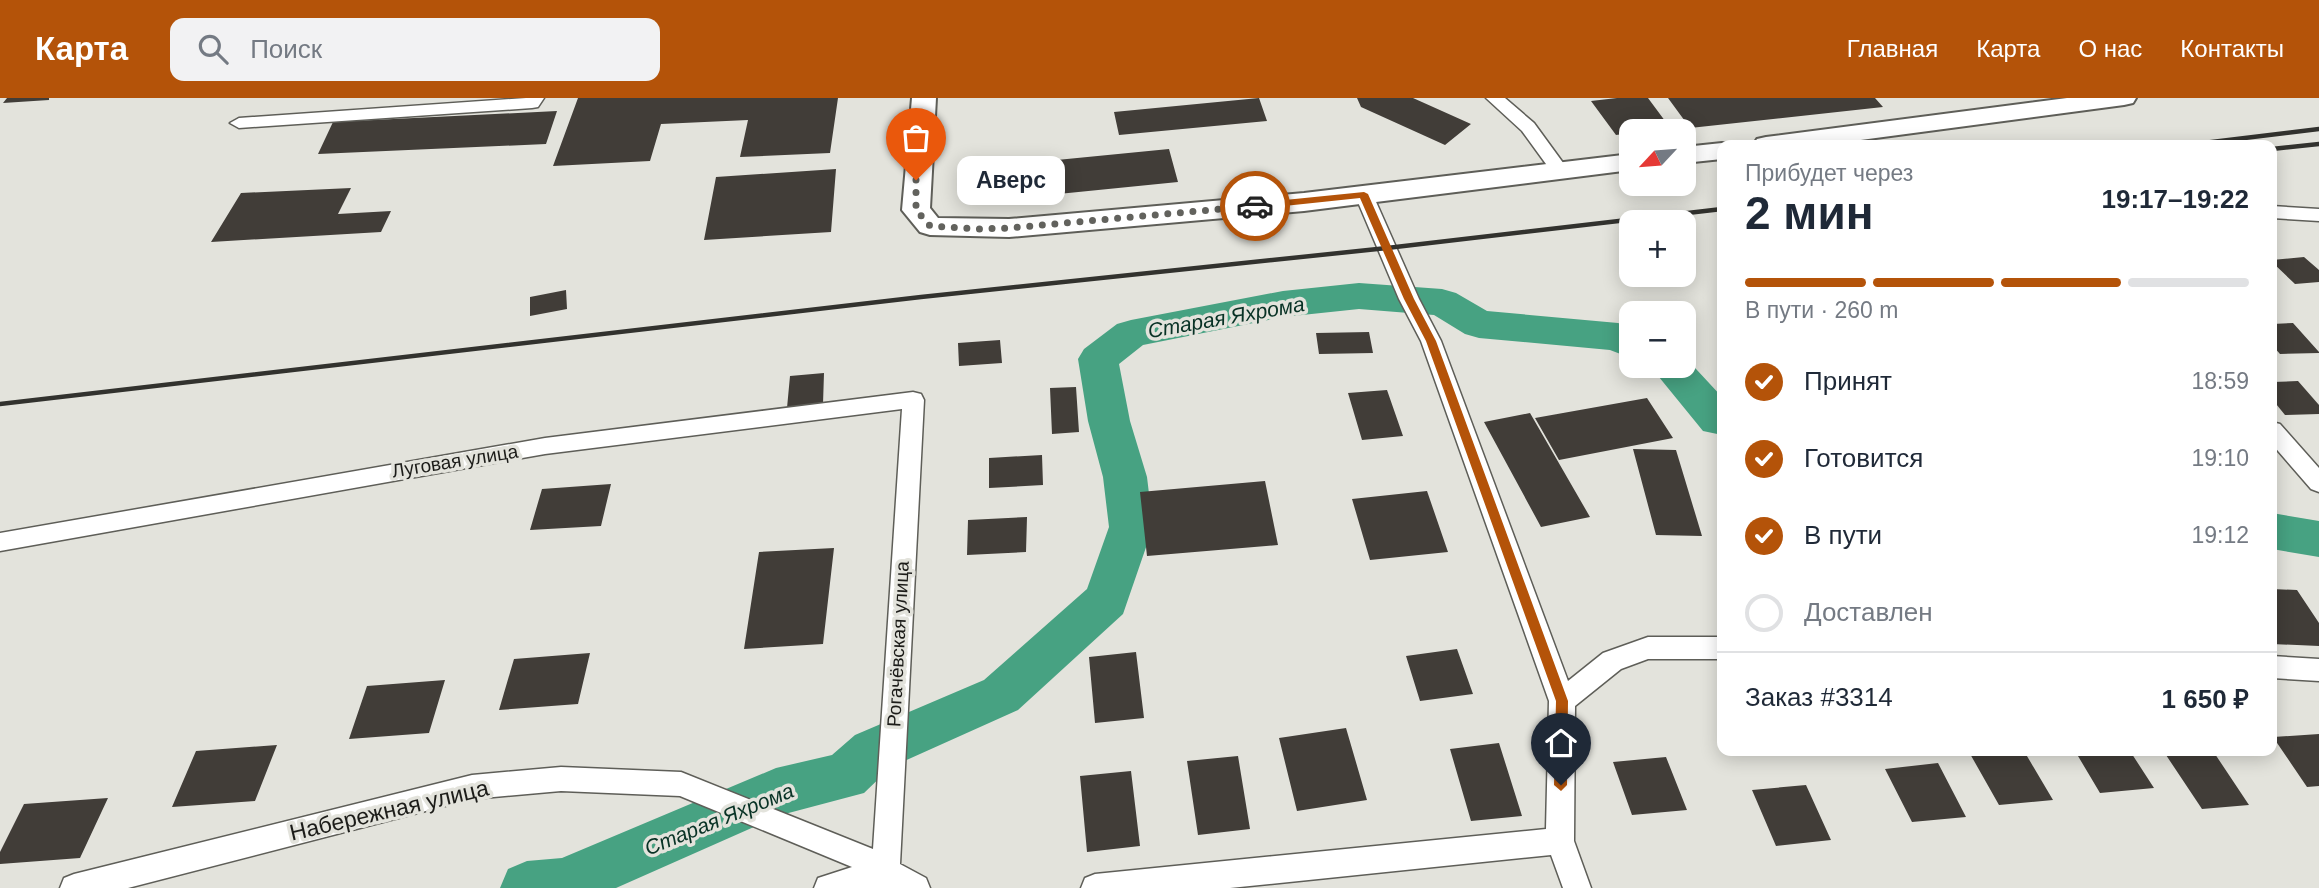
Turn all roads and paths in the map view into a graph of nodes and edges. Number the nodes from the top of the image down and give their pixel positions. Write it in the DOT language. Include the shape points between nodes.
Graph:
graph roads {
  1 [pos="535,98"];
  2 [pos="924,98"];
  3 [pos="1495,98"];
  4 [pos="2124,98"];
  5 [pos="239,123"];
  6 [pos="1804,140"];
  7 [pos="1717,152"];
  8 [pos="1696,154"];
  9 [pos="1619,164"];
  10 [pos="1560,171"];
  11 [pos="1364,194"];
  12 [pos="2277,212"];
  13 [pos="2319,215"];
  14 [pos="913,400"];
  15 [pos="2277,436"];
  16 [pos="2319,483"];
  17 [pos="0,542"];
  18 [pos="1717,648"];
  19 [pos="2277,667"];
  20 [pos="2319,670"];
  21 [pos="1562,701"];
  22 [pos="1560,841"];
  23 [pos="885,879"];
  24 [pos="74,888"];
  25 [pos="828,888"];
  26 [pos="916,888"];
  27 [pos="1095,888"];
  28 [pos="1577,888"];
  1 -- 5 [label="street" via="532,103"];
  2 -- 11 [label="main road" via="916,210 930,226 1009,228"];
  3 -- 10 [label="street" via="1528,127"];
  4 -- 6 [label="main road"];
  7 -- 8 [label="main road"];
  9 -- 10 [label="main road"];
  10 -- 11 [label="main road"];
  11 -- 21 [label="street" via="1431,341"];
  12 -- 13 [label="street"];
  14 -- 17 [label="street, Луговая улица" via="532,449"];
  14 -- 23 [label="street, Рогачёвская улица"];
  15 -- 16 [label="street"];
  18 -- 21 [label="street" via="1648,648 1612,661"];
  19 -- 20 [label="street"];
  21 -- 22 [label="street"];
  22 -- 27 [label="street"];
  22 -- 28 [label="street"];
  23 -- 24 [label="street, Набережная улица" via="854,853 681,784 561,779 472,787"];
  23 -- 25 [label="street"];
  23 -- 26 [label="street, Набережная улица"];
}
